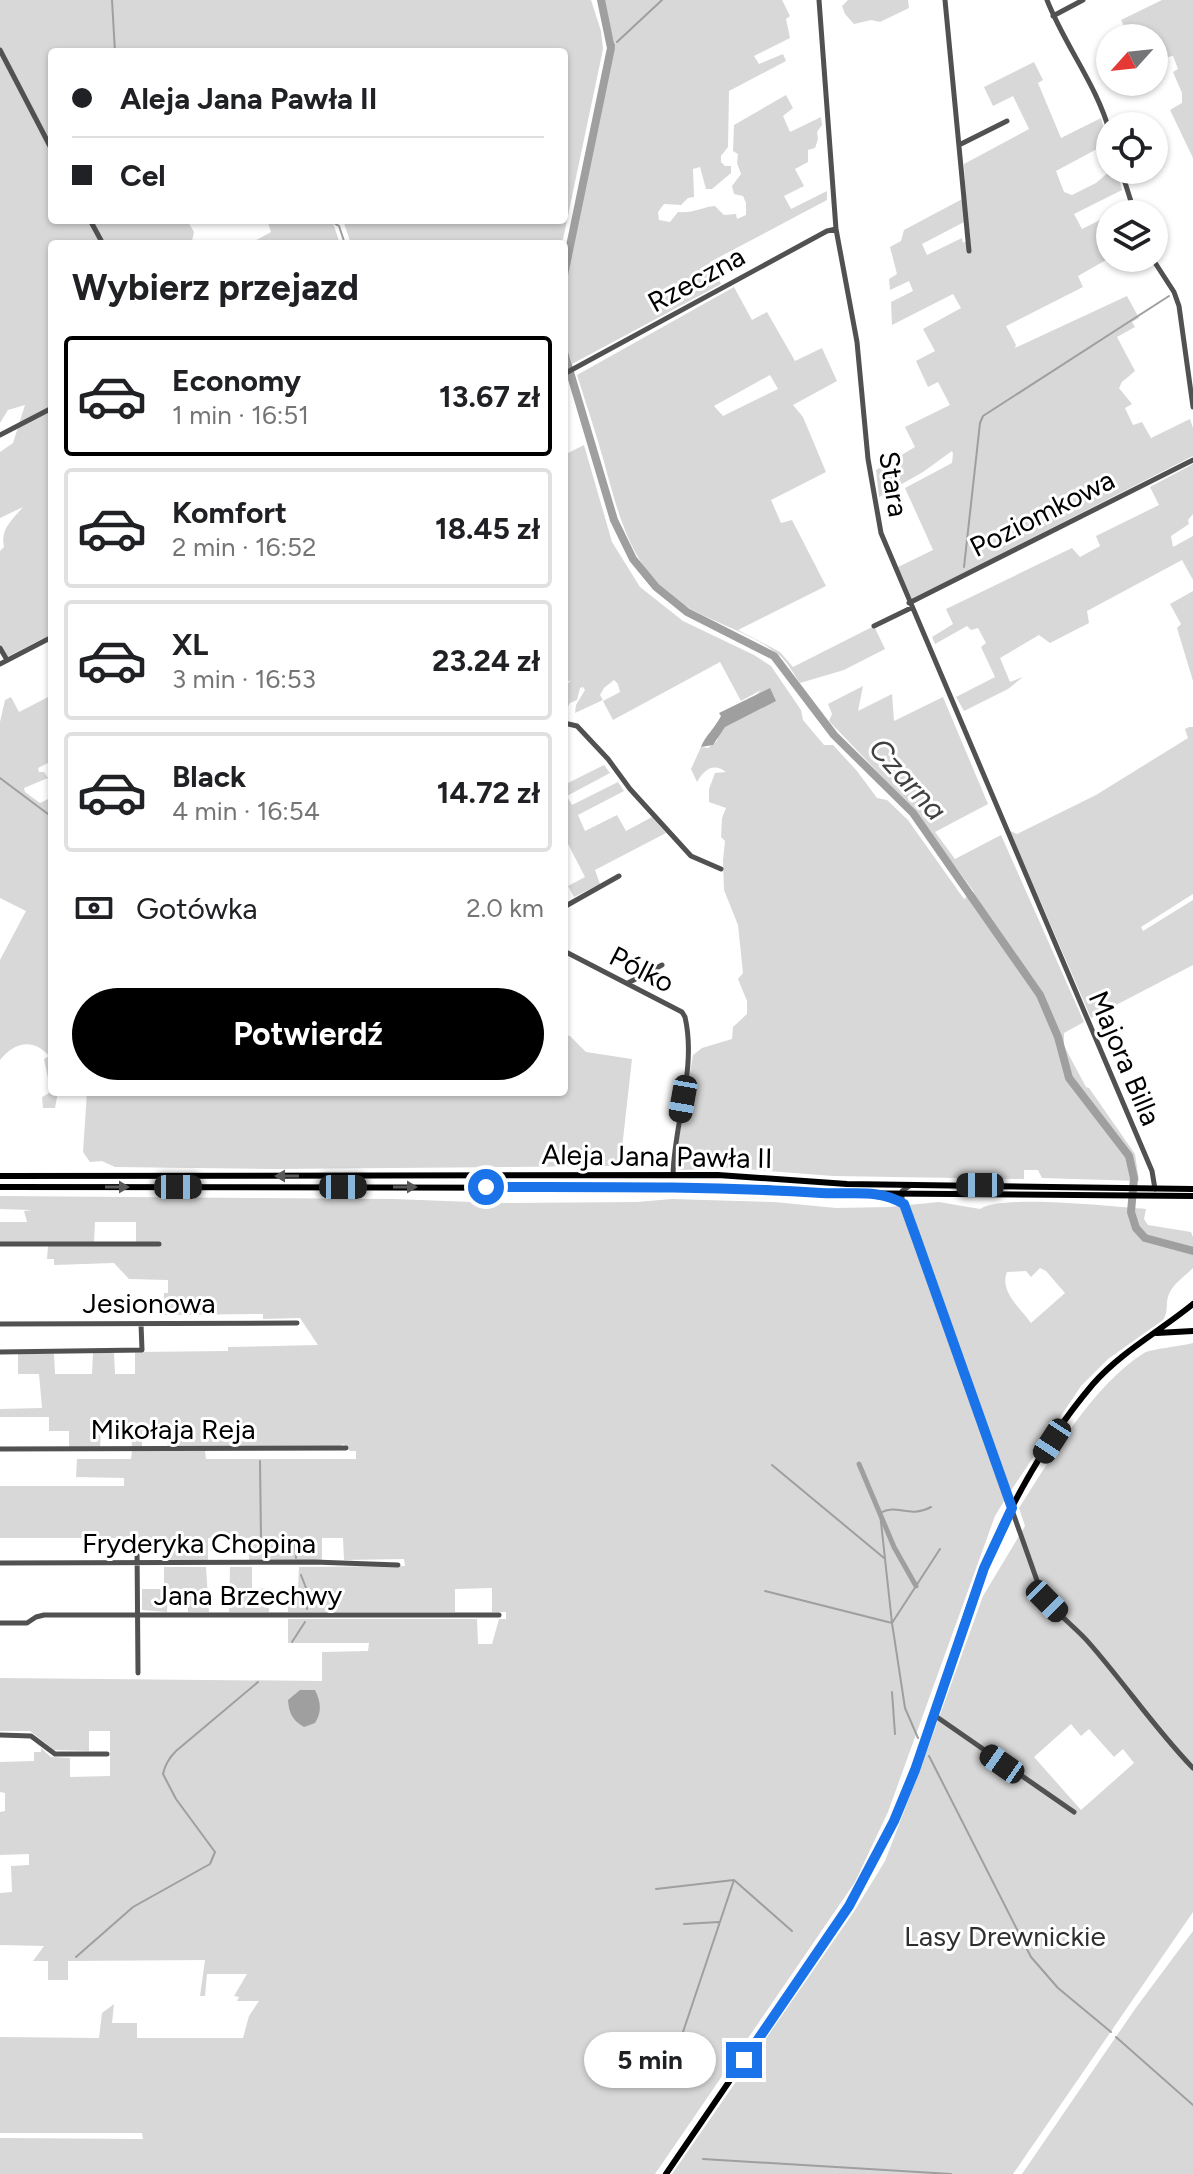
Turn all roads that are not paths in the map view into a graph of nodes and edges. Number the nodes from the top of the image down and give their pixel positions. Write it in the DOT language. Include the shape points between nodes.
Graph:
graph roads {
  1 [pos="819,0"];
  2 [pos="945,0"];
  3 [pos="1047,0"];
  4 [pos="1083,0"];
  5 [pos="1053,16"];
  6 [pos="0,50"];
  7 [pos="1103,112"];
  8 [pos="1007,121"];
  9 [pos="48,142"];
  10 [pos="959,145"];
  11 [pos="836,229"];
  12 [pos="969,251"];
  13 [pos="1161,272"];
  14 [pos="568,372"];
  15 [pos="1193,407"];
  16 [pos="48,410"];
  17 [pos="0,435"];
  18 [pos="1193,460"];
  19 [pos="910,606"];
  20 [pos="874,626"];
  21 [pos="48,639"];
  22 [pos="0,648"];
  23 [pos="7,660"];
  24 [pos="0,664"];
  25 [pos="568,724"];
  26 [pos="721,869"];
  27 [pos="619,876"];
  28 [pos="568,905"];
  29 [pos="1055,943"];
  30 [pos="568,953"];
  31 [pos="662,965"];
  32 [pos="627,983"];
  33 [pos="673,1175"];
  34 [pos="1,1176"];
  35 [pos="912,1185"];
  36 [pos="0,1187"];
  37 [pos="1155,1189"];
  38 [pos="1193,1189"];
  39 [pos="1122,1192"];
  40 [pos="1138,1192"];
  41 [pos="879,1193"];
  42 [pos="901,1193"];
  43 [pos="919,1193"];
  44 [pos="1193,1196"];
  45 [pos="905,1208"];
  46 [pos="0,1244"];
  47 [pos="159,1244"];
  48 [pos="1193,1304"];
  49 [pos="1177,1317"];
  50 [pos="297,1323"];
  51 [pos="0,1324"];
  52 [pos="141,1324"];
  53 [pos="1189,1332"];
  54 [pos="1153,1334"];
  55 [pos="0,1352"];
  56 [pos="346,1448"];
  57 [pos="0,1449"];
  58 [pos="1012,1508"];
  59 [pos="137,1546"];
  60 [pos="0,1563"];
  61 [pos="137,1563"];
  62 [pos="398,1565"];
  63 [pos="136,1614"];
  64 [pos="499,1615"];
  65 [pos="0,1623"];
  66 [pos="138,1673"];
  67 [pos="934,1715"];
  68 [pos="0,1735"];
  69 [pos="107,1754"];
  70 [pos="1193,1768"];
  71 [pos="1074,1812"];
  72 [pos="666,2174"];
  1 -- 11 [label="street, Stara"];
  2 -- 10 [label="street"];
  3 -- 5 [label="street"];
  4 -- 5 [label="street"];
  5 -- 7 [label="street"];
  6 -- 9 [label="street"];
  8 -- 10 [label="street"];
  10 -- 12 [label="street"];
  11 -- 14 [label="street, Rzeczna"];
  11 -- 19 [label="street, Stara" via="857,342 874,500 885,545"];
  13 -- 15 [label="street" via="1179,306"];
  16 -- 17 [label="street"];
  18 -- 19 [label="street, Poziomkowa"];
  19 -- 20 [label="street, Poziomkowa"];
  19 -- 29 [label="street, Stara"];
  21 -- 23 [label="street"];
  22 -- 23 [label="street"];
  23 -- 24 [label="street"];
  25 -- 26 [label="street" via="577,726 608,759 691,856"];
  27 -- 28 [label="street"];
  29 -- 37 [label="street, Majora Billa"];
  30 -- 32 [label="street, Pólko"];
  31 -- 32 [label="street"];
  32 -- 33 [label="street, Pólko" via="685,1017 687,1075"];
  33 -- 34 [label="main road, Aleja Jana Pawła II, one-way"];
  33 -- 35 [label="main road, Aleja Jana Pawła II"];
  35 -- 39 [label="main road, Aleja Jana Pawła II" via="1027,1184"];
  35 -- 42 [label="street"];
  36 -- 41 [label="main road, Aleja Jana Pawła II, one-way" via="761,1188"];
  37 -- 38 [label="main road"];
  37 -- 40 [label="main road"];
  39 -- 40 [label="main road"];
  39 -- 43 [label="main road, Aleja Jana Pawła II"];
  40 -- 44 [label="main road"];
  41 -- 42 [label="main road, Aleja Jana Pawła II"];
  41 -- 45 [label="street"];
  42 -- 43 [label="main road, Aleja Jana Pawła II"];
  42 -- 45 [label="street"];
  43 -- 45 [label="street"];
  45 -- 58 [label="street"];
  46 -- 47 [label="street"];
  48 -- 49 [label="main road"];
  49 -- 53 [label="main road"];
  49 -- 54 [label="main road"];
  50 -- 52 [label="street, Jesionowa"];
  51 -- 52 [label="street, Jesionowa"];
  52 -- 55 [label="street" via="142,1350"];
  53 -- 54 [label="main road"];
  54 -- 58 [label="main road" via="1092,1386"];
  56 -- 57 [label="street, Mikołaja Reja"];
  58 -- 67 [label="main road" via="984,1568"];
  58 -- 70 [label="street" via="1044,1597"];
  59 -- 61 [label="street"];
  60 -- 61 [label="street, Fryderyka Chopina"];
  61 -- 62 [label="street, Fryderyka Chopina"];
  61 -- 63 [label="street"];
  63 -- 64 [label="street, Jana Brzechwy"];
  63 -- 65 [label="street, Jana Brzechwy" via="40,1616 27,1623"];
  63 -- 66 [label="street"];
  67 -- 71 [label="street"];
  67 -- 72 [label="main road" via="903,1801 849,1906"];
  68 -- 69 [label="street" via="31,1736 55,1754"];
}
